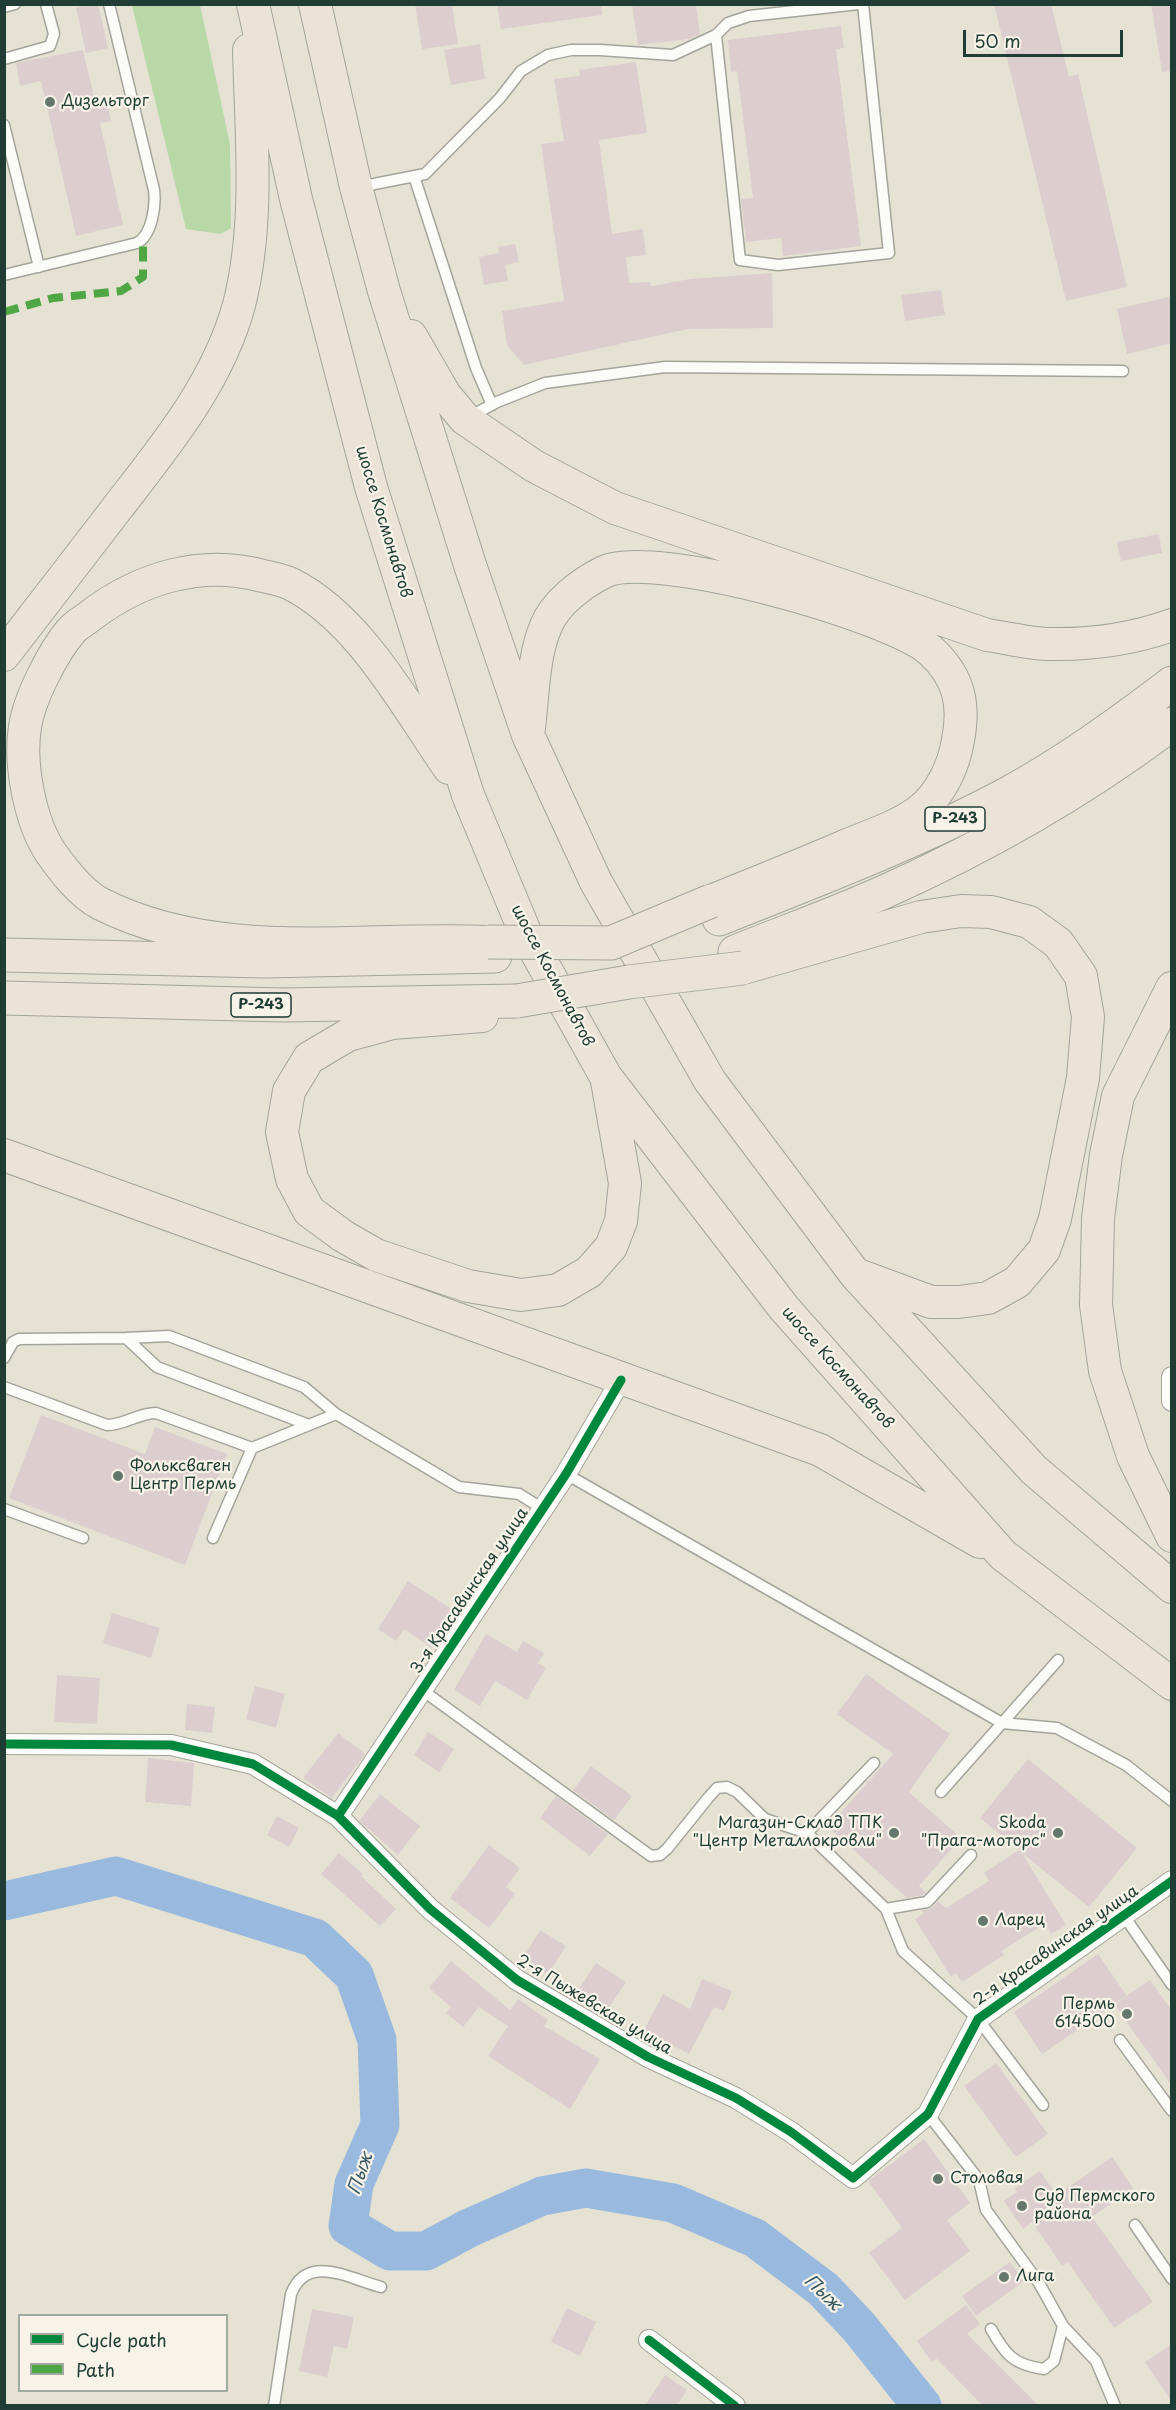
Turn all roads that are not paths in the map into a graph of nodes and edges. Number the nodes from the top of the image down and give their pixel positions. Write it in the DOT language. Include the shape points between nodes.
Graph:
graph roads {
  1 [pos="15,4"];
  2 [pos="46,4"];
  3 [pos="109,4"];
  4 [pos="250,4"];
  5 [pos="315,4"];
  6 [pos="861,4"];
  7 [pos="4,7"];
  8 [pos="716,35"];
  9 [pos="4,58"];
  10 [pos="4,124"];
  11 [pos="414,176"];
  12 [pos="356,187"];
  13 [pos="39,267"];
  14 [pos="4,275"];
  15 [pos="384,291"];
  16 [pos="1123,371"];
  17 [pos="479,412"];
  18 [pos="1172,625"];
  19 [pos="4,655"];
  20 [pos="1172,683"];
  21 [pos="1172,724"];
  22 [pos="528,735"];
  23 [pos="468,795"];
  24 [pos="715,910"];
  25 [pos="492,949"];
  26 [pos="4,955"];
  27 [pos="739,960"];
  28 [pos="1172,988"];
  29 [pos="4,998"];
  30 [pos="522,1009"];
  31 [pos="606,1077"];
  32 [pos="4,1155"];
  33 [pos="855,1274"];
  34 [pos="126,1338"];
  35 [pos="6,1351"];
  36 [pos="1172,1377"];
  37 [pos="621,1380"];
  38 [pos="4,1387"];
  39 [pos="1172,1401"];
  40 [pos="336,1414"];
  41 [pos="309,1425"];
  42 [pos="252,1448"];
  43 [pos="566,1474"];
  44 [pos="4,1509"];
  45 [pos="543,1509"];
  46 [pos="1172,1536"];
  47 [pos="83,1538"];
  48 [pos="213,1538"];
  49 [pos="1003,1555"];
  50 [pos="1172,1587"];
  51 [pos="1058,1660"];
  52 [pos="1172,1684"];
  53 [pos="422,1690"];
  54 [pos="1002,1723"];
  55 [pos="4,1744"];
  56 [pos="874,1763"];
  57 [pos="941,1792"];
  58 [pos="1172,1802"];
  59 [pos="338,1816"];
  60 [pos="807,1833"];
  61 [pos="971,1855"];
  62 [pos="1172,1881"];
  63 [pos="886,1909"];
  64 [pos="1124,1916"];
  65 [pos="1172,1985"];
  66 [pos="978,2019"];
  67 [pos="1120,2040"];
  68 [pos="1042,2105"];
  69 [pos="1172,2111"];
  70 [pos="928,2114"];
  71 [pos="853,2178"];
  72 [pos="1135,2225"];
  73 [pos="1172,2279"];
  74 [pos="381,2287"];
  75 [pos="1063,2326"];
  76 [pos="991,2329"];
  77 [pos="649,2340"];
  78 [pos="274,2406"];
  79 [pos="735,2406"];
  80 [pos="1114,2406"];
  1 -- 7 [label="lane"];
  2 -- 9 [label="lane" via="54,34 50,45"];
  3 -- 13 [label="lane" via="154,190 153,210 143,240"];
  4 -- 19 [label="main road" via="250,231 239,304 225,347 169,441"];
  4 -- 23 [label="main road, шоссе Космонавтов" via="371,487"];
  5 -- 12 [label="main road"];
  6 -- 8 [label="lane" via="750,16 728,23"];
  6 -- 8 [label="lane" via="889,253 778,265 740,260"];
  8 -- 11 [label="lane" via="673,55 591,50 548,55 521,71 500,98 425,174"];
  10 -- 13 [label="lane"];
  11 -- 12 [label="lane"];
  11 -- 17 [label="lane" via="476,368"];
  12 -- 15 [label="main road"];
  13 -- 14 [label="lane"];
  15 -- 17 [label="main road" via="445,395"];
  15 -- 22 [label="main road"];
  16 -- 17 [label="lane" via="665,367 545,383"];
  17 -- 18 [label="main road" via="534,466 615,508 987,635 1046,644 1075,643 1133,636"];
  20 -- 24 [label="highway, Р-243" via="1107,733 1005,795 871,859"];
  21 -- 27 [label="highway, Р-243" via="1119,764 1028,819"];
  22 -- 24 [label="main road" via="546,625 563,601 606,571 635,567 681,570 786,593 892,627 930,651 955,681 963,717 956,756 944,783 919,812"];
  22 -- 33 [label="main road" via="596,882 710,1081"];
  23 -- 25 [label="main road" via="368,651 330,610 290,583 245,571 184,572 149,580 109,602 71,630 43,676 25,727 26,777 39,834 64,871 98,902 162,928 222,940 428,939"];
  23 -- 31 [label="main road, шоссе Космонавтов" via="525,932"];
  24 -- 25 [label="highway, Р-243, bridge" via="611,944"];
  25 -- 26 [label="highway" via="265,961"];
  27 -- 30 [label="highway, Р-243, bridge"];
  27 -- 33 [label="main road" via="921,917 961,911 991,912 1029,922 1058,943 1081,976 1088,1017 1083,1078 1055,1219 1044,1250 1017,1282 988,1298 959,1302 932,1302"];
  28 -- 46 [label="main road" via="1118,1096 1098,1218 1096,1305 1105,1371 1133,1456"];
  29 -- 30 [label="highway, Р-243"];
  30 -- 31 [label="main road" via="392,1023 348,1035 309,1058 289,1091 282,1132 292,1179 309,1211 376,1255 468,1286 521,1295 558,1290 589,1272 611,1247 621,1221 625,1183"];
  31 -- 49 [label="main road, шоссе Космонавтов" via="784,1308"];
  32 -- 37 [label="main road"];
  33 -- 50 [label="main road" via="1034,1470"];
  34 -- 35 [label="lane" via="20,1338"];
  34 -- 40 [label="lane" via="169,1336 304,1387"];
  34 -- 41 [label="lane" via="157,1367"];
  36 -- 39 [label="street"];
  37 -- 43 [label="street, 3-я Красавинская улица"];
  37 -- 49 [label="main road" via="820,1450"];
  38 -- 42 [label="lane" via="107,1425 156,1413"];
  40 -- 41 [label="lane"];
  40 -- 45 [label="lane" via="459,1487 519,1494"];
  41 -- 42 [label="lane"];
  42 -- 48 [label="lane"];
  43 -- 45 [label="street, 3-я Красавинская улица"];
  43 -- 54 [label="lane"];
  44 -- 47 [label="lane"];
  45 -- 53 [label="street, 3-я Красавинская улица"];
  49 -- 52 [label="main road, шоссе Космонавтов"];
  51 -- 54 [label="lane"];
  53 -- 59 [label="street, 3-я Красавинская улица"];
  53 -- 60 [label="lane" via="651,1856 667,1849 717,1788 737,1792 765,1819"];
  54 -- 57 [label="lane"];
  54 -- 58 [label="lane" via="1057,1728 1126,1765"];
  55 -- 59 [label="street, 2-я Пыжевская улица" via="171,1745 253,1764"];
  56 -- 60 [label="lane"];
  59 -- 71 [label="street, 2-я Пыжевская улица" via="430,1909 517,1980 648,2057 736,2098"];
  60 -- 63 [label="lane"];
  61 -- 63 [label="lane" via="927,1902"];
  62 -- 64 [label="street, 2-я Красавинская улица"];
  63 -- 66 [label="lane" via="903,1951"];
  64 -- 65 [label="lane"];
  64 -- 66 [label="street, 2-я Красавинская улица"];
  66 -- 68 [label="lane"];
  66 -- 70 [label="street, 2-я Красавинская улица"];
  67 -- 69 [label="lane"];
  70 -- 71 [label="street, 2-я Красавинская улица"];
  70 -- 75 [label="lane" via="979,2180 986,2210 1039,2283"];
  72 -- 73 [label="lane"];
  74 -- 78 [label="lane" via="321,2270 297,2278 291,2294"];
  75 -- 76 [label="lane" via="1054,2361 1044,2369 1028,2367 1005,2354"];
  75 -- 80 [label="lane" via="1096,2361"];
  77 -- 79 [label="street"];
}
